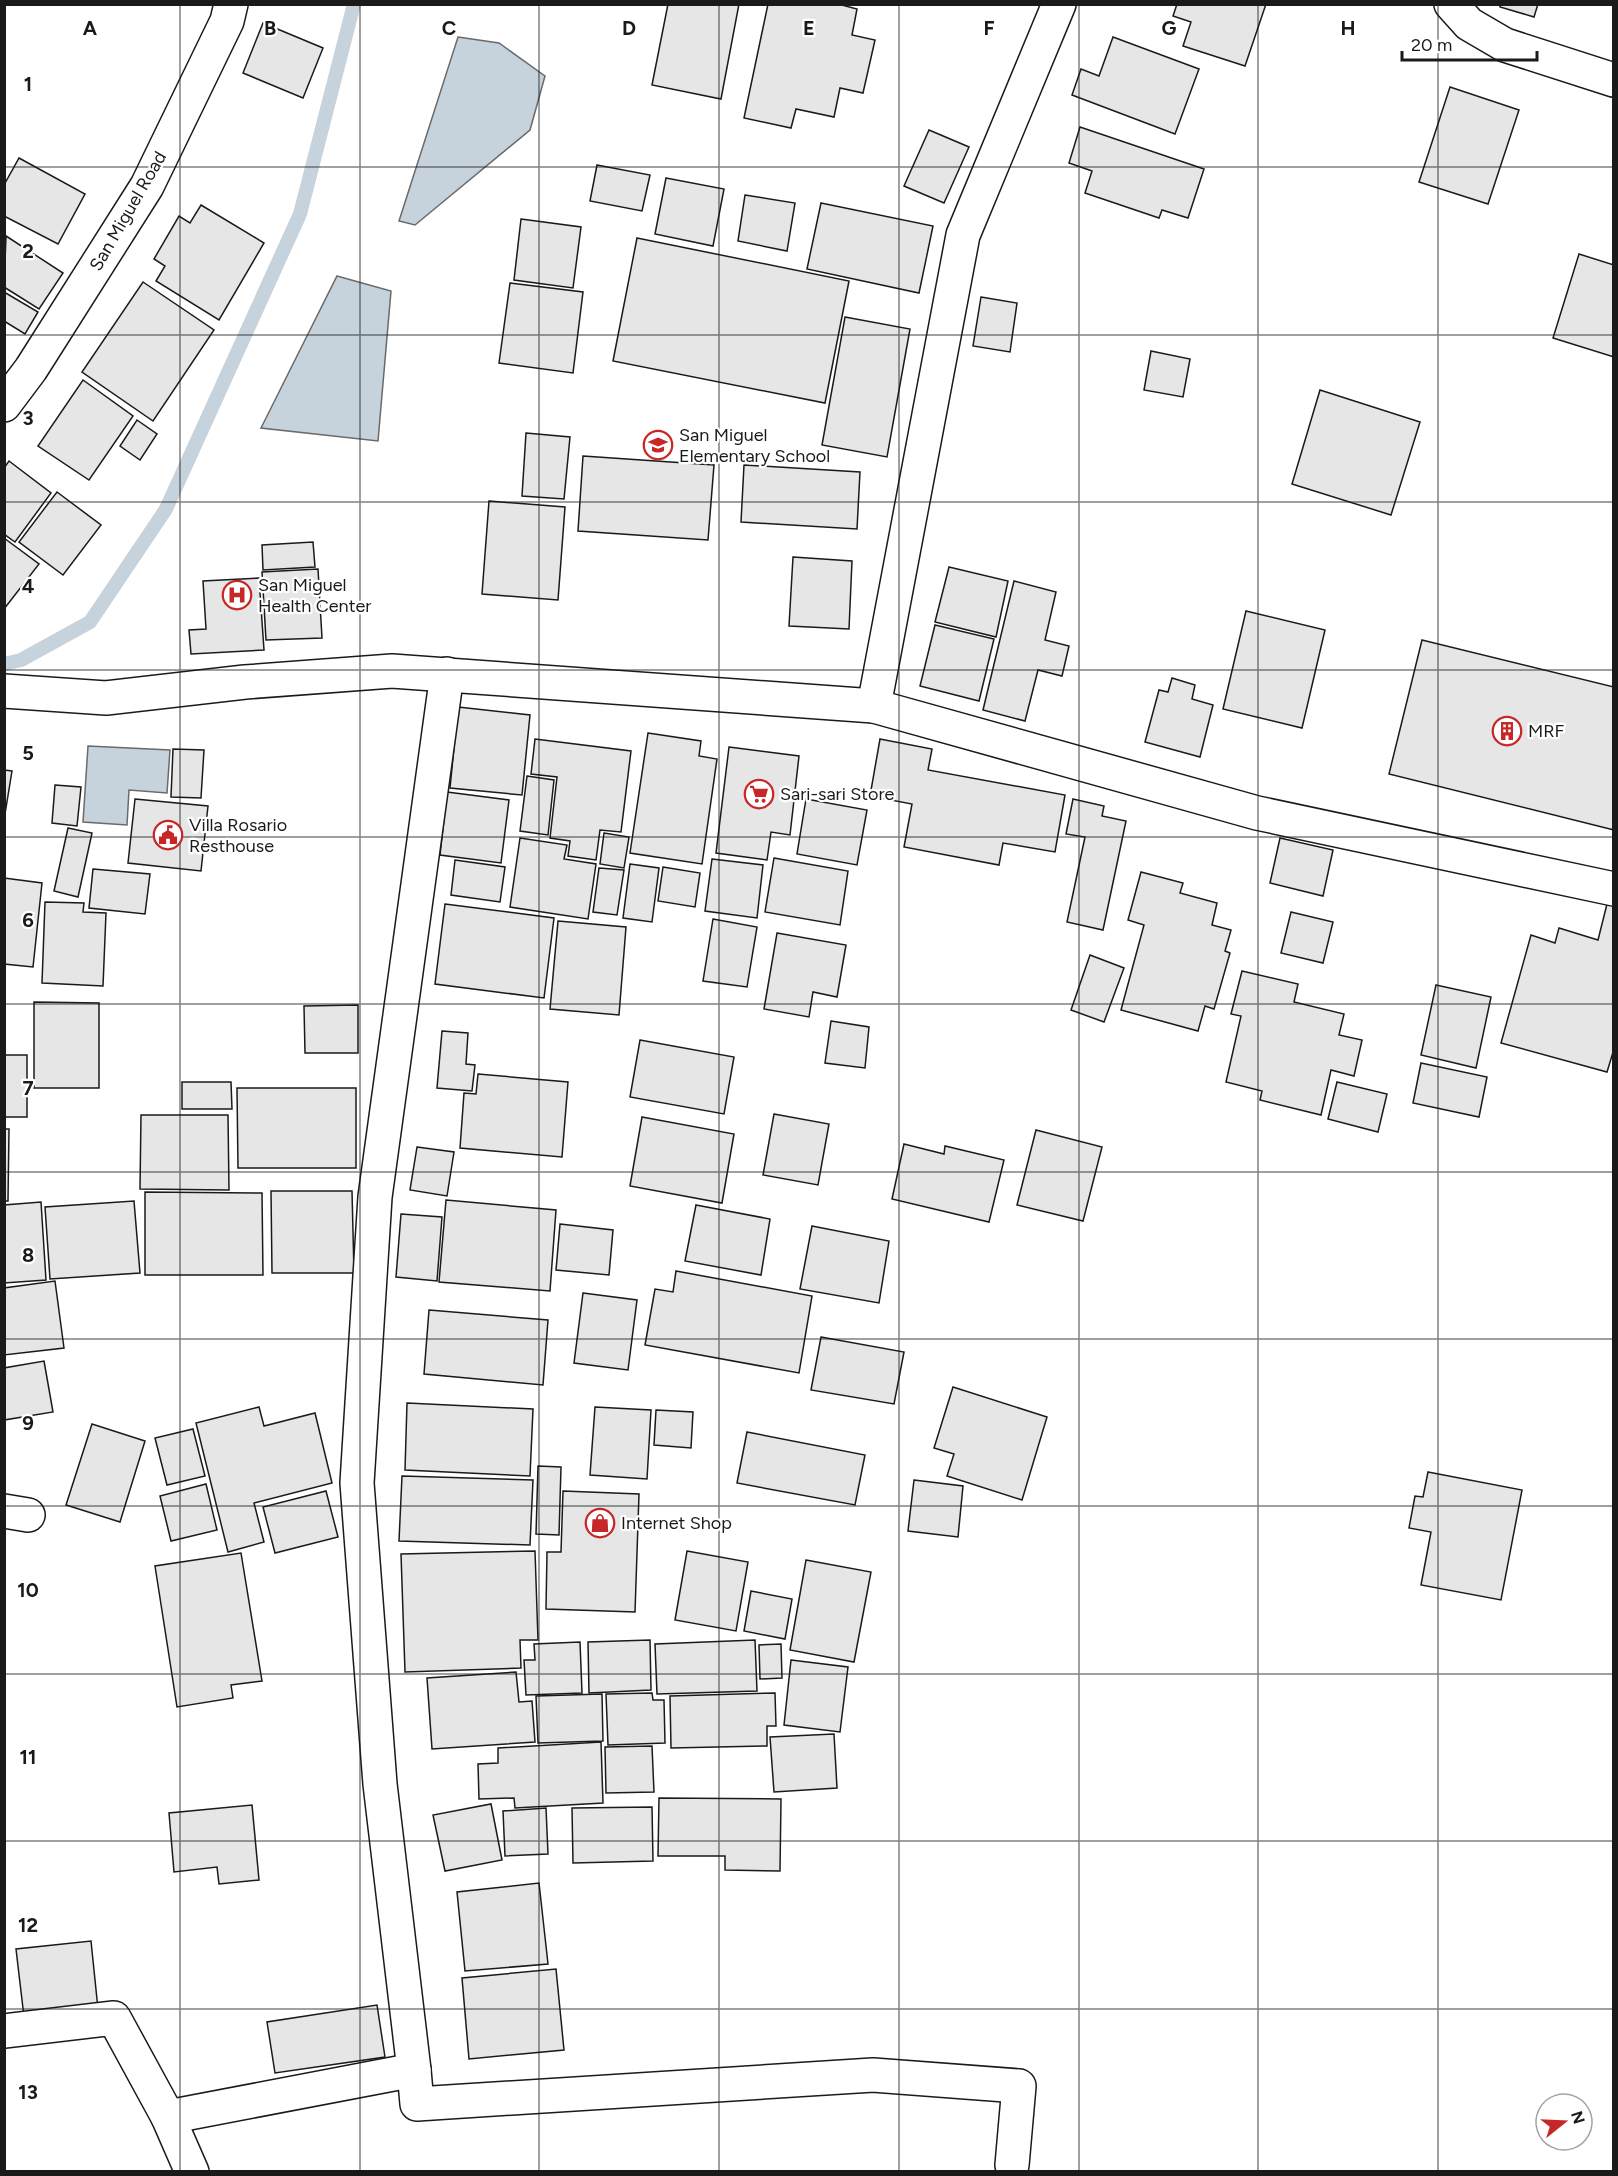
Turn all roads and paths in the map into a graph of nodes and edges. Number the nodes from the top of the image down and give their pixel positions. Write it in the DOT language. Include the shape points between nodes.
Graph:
graph roads {
  1 [pos="231,4"];
  2 [pos="1059,4"];
  3 [pos="1451,4"];
  4 [pos="1614,80"];
  5 [pos="4,405"];
  6 [pos="447,674"];
  7 [pos="4,691"];
  8 [pos="874,706"];
  9 [pos="1614,889"];
  10 [pos="4,2031"];
  11 [pos="414,2070"];
  12 [pos="168,2116"];
  13 [pos="1012,2165"];
  14 [pos="192,2172"];
  1 -- 5 [label="street, San Miguel Road" via="227,21 147,186"];
  2 -- 8 [label="street" via="963,235"];
  3 -- 4 [label="street" via="1469,24 1506,45"];
  6 -- 7 [label="street" via="392,670 106,698"];
  6 -- 8 [label="street"];
  6 -- 11 [label="street" via="375,1197 357,1483 380,1784"];
  8 -- 9 [label="street" via="1257,813"];
  10 -- 12 [label="street" via="114,2018"];
  11 -- 12 [label="street"];
  11 -- 13 [label="street" via="417,2104 873,2076 1019,2086"];
  12 -- 14 [label="street"];
}
